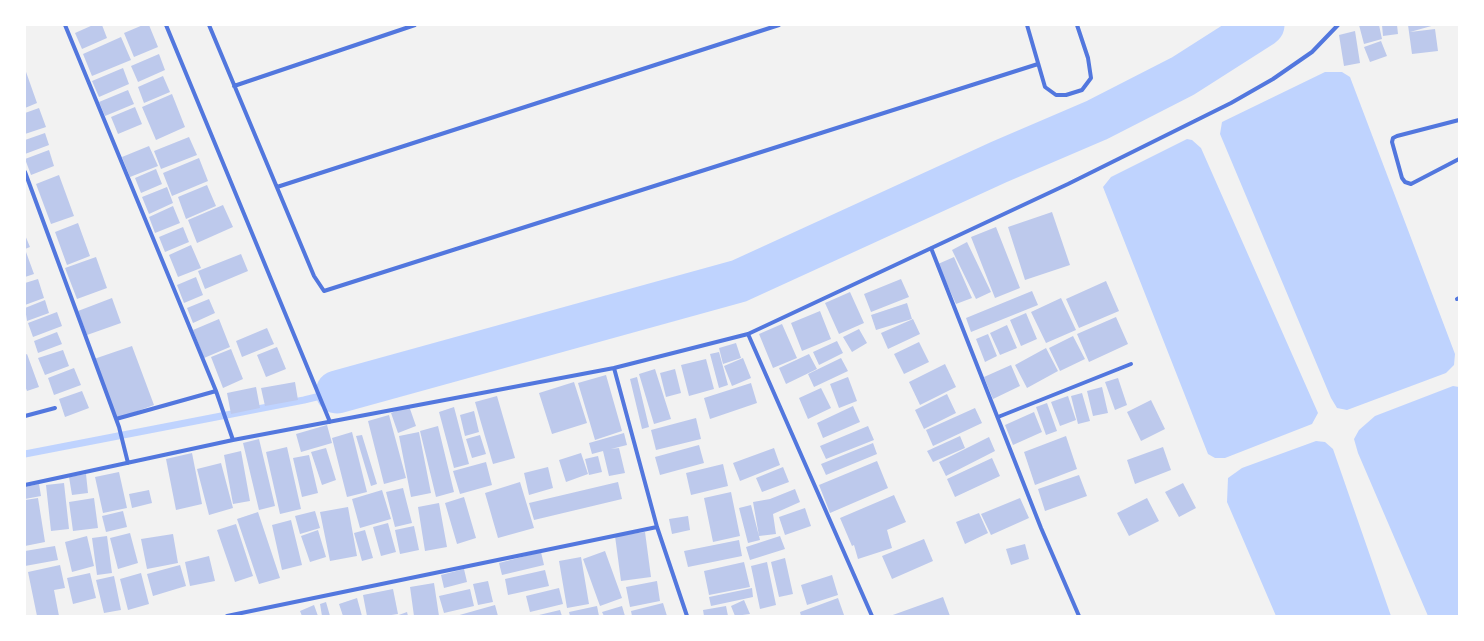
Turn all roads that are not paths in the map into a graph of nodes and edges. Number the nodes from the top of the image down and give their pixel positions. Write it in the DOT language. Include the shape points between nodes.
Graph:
graph roads {
  1 [pos="65,25"];
  2 [pos="166,25"];
  3 [pos="209,25"];
  4 [pos="415,25"];
  5 [pos="779,25"];
  6 [pos="1027,25"];
  7 [pos="1077,25"];
  8 [pos="1338,25"];
  9 [pos="1038,64"];
  10 [pos="234,86"];
  11 [pos="1459,120"];
  12 [pos="1459,159"];
  13 [pos="25,172"];
  14 [pos="277,187"];
  15 [pos="931,248"];
  16 [pos="748,334"];
  17 [pos="1131,364"];
  18 [pos="614,368"];
  19 [pos="216,391"];
  20 [pos="55,408"];
  21 [pos="25,416"];
  22 [pos="998,417"];
  23 [pos="116,419"];
  24 [pos="330,422"];
  25 [pos="233,440"];
  26 [pos="128,463"];
  27 [pos="25,485"];
  28 [pos="657,527"];
  29 [pos="226,616"];
  30 [pos="687,616"];
  31 [pos="872,616"];
  32 [pos="1079,616"];
  1 -- 19 [label="street"];
  2 -- 24 [label="street"];
  3 -- 10 [label="street"];
  4 -- 10 [label="street"];
  5 -- 14 [label="street"];
  6 -- 9 [label="street"];
  7 -- 9 [label="street" via="1091,78 1082,90 1056,95 1045,87"];
  8 -- 15 [label="street" via="1312,52 1232,104"];
  9 -- 14 [label="street" via="324,291 314,276"];
  10 -- 14 [label="street"];
  11 -- 12 [label="street" via="1397,136 1392,142 1402,178 1411,184"];
  13 -- 23 [label="street"];
  15 -- 16 [label="street"];
  15 -- 22 [label="street"];
  16 -- 18 [label="street"];
  16 -- 31 [label="street"];
  17 -- 22 [label="street"];
  18 -- 24 [label="street"];
  18 -- 28 [label="street"];
  19 -- 23 [label="street"];
  19 -- 25 [label="street"];
  20 -- 21 [label="street"];
  22 -- 32 [label="street" via="1041,528"];
  23 -- 26 [label="street"];
  24 -- 25 [label="street"];
  25 -- 26 [label="street"];
  26 -- 27 [label="street"];
  28 -- 29 [label="street"];
  28 -- 30 [label="street"];
}
